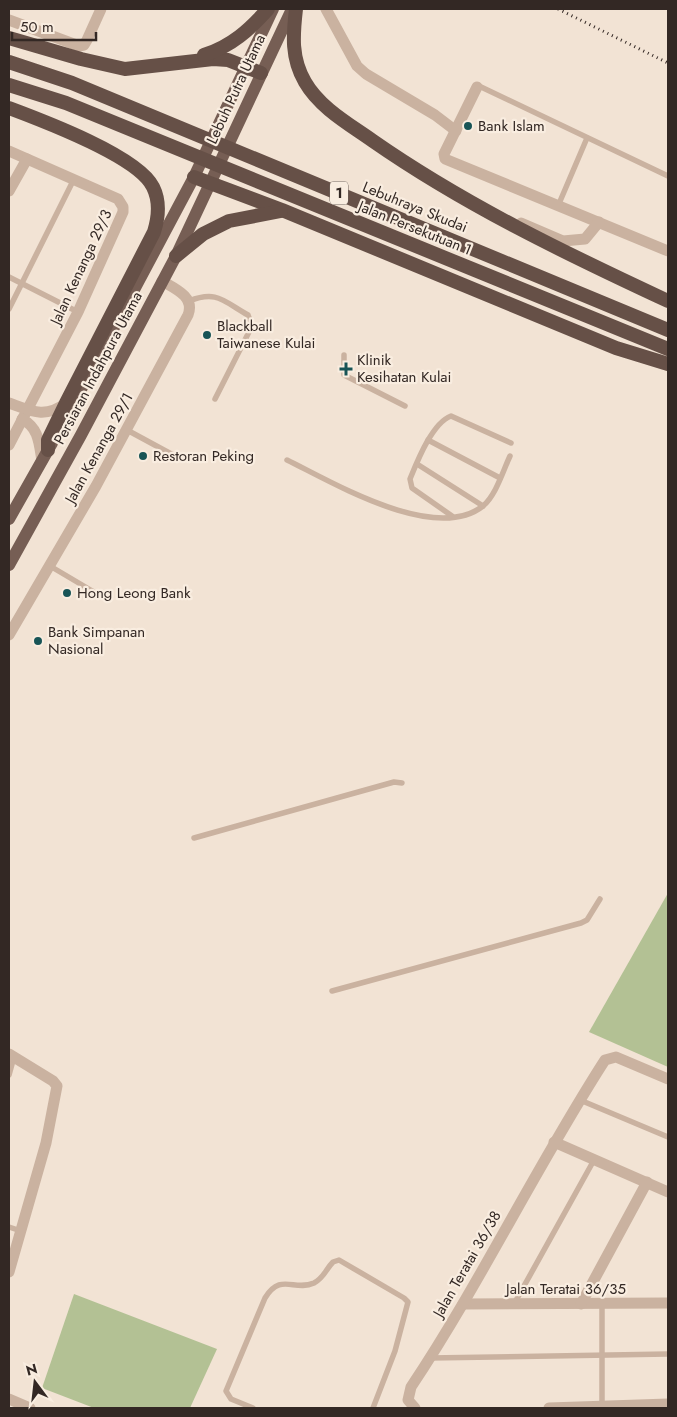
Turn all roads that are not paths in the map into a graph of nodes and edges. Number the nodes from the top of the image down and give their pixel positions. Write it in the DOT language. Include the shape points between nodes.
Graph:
graph roads {
  1 [pos="268,9"];
  2 [pos="273,9"];
  3 [pos="294,9"];
  4 [pos="326,9"];
  5 [pos="96,10"];
  6 [pos="9,20"];
  7 [pos="34,29"];
  8 [pos="9,38"];
  9 [pos="29,44"];
  10 [pos="9,62"];
  11 [pos="185,62"];
  12 [pos="246,66"];
  13 [pos="262,74"];
  14 [pos="9,85"];
  15 [pos="476,87"];
  16 [pos="9,108"];
  17 [pos="456,130"];
  18 [pos="587,138"];
  19 [pos="9,151"];
  20 [pos="26,158"];
  21 [pos="668,176"];
  22 [pos="194,177"];
  23 [pos="74,178"];
  24 [pos="210,183"];
  25 [pos="9,191"];
  26 [pos="465,197"];
  27 [pos="558,206"];
  28 [pos="282,210"];
  29 [pos="599,222"];
  30 [pos="668,251"];
  31 [pos="176,256"];
  32 [pos="9,276"];
  33 [pos="162,281"];
  34 [pos="22,283"];
  35 [pos="188,301"];
  36 [pos="668,301"];
  37 [pos="9,309"];
  38 [pos="78,312"];
  39 [pos="668,330"];
  40 [pos="668,349"];
  41 [pos="344,355"];
  42 [pos="668,364"];
  43 [pos="215,399"];
  44 [pos="9,403"];
  45 [pos="66,403"];
  46 [pos="405,406"];
  47 [pos="25,414"];
  48 [pos="127,430"];
  49 [pos="428,440"];
  50 [pos="510,443"];
  51 [pos="9,445"];
  52 [pos="45,456"];
  53 [pos="175,456"];
  54 [pos="510,456"];
  55 [pos="287,460"];
  56 [pos="417,464"];
  57 [pos="500,478"];
  58 [pos="13,506"];
  59 [pos="483,506"];
  60 [pos="452,516"];
  61 [pos="9,518"];
  62 [pos="9,565"];
  63 [pos="50,566"];
  64 [pos="99,595"];
  65 [pos="9,635"];
  66 [pos="402,783"];
  67 [pos="194,838"];
  68 [pos="600,900"];
  69 [pos="332,991"];
  70 [pos="11,1056"];
  71 [pos="9,1076"];
  72 [pos="668,1079"];
  73 [pos="580,1100"];
  74 [pos="668,1137"];
  75 [pos="554,1142"];
  76 [pos="594,1160"];
  77 [pos="646,1182"];
  78 [pos="668,1192"];
  79 [pos="9,1227"];
  80 [pos="22,1231"];
  81 [pos="9,1272"];
  82 [pos="668,1303"];
  83 [pos="463,1304"];
  84 [pos="514,1304"];
  85 [pos="581,1304"];
  86 [pos="602,1304"];
  87 [pos="668,1354"];
  88 [pos="601,1355"];
  89 [pos="430,1358"];
  90 [pos="9,1399"];
  91 [pos="411,1404"];
  92 [pos="668,1404"];
  93 [pos="602,1407"];
  94 [pos="30,1408"];
  95 [pos="253,1408"];
  96 [pos="373,1408"];
  97 [pos="549,1408"];
  1 -- 11 [label="highway" via="250,30 222,50"];
  2 -- 12 [label="main road, Lebuh Putra Utama"];
  3 -- 13 [label="main road, Lebuh Putra Utama"];
  3 -- 26 [label="highway" via="295,60 305,82 318,98 340,118 422,175"];
  4 -- 17 [label="street" via="357,66"];
  5 -- 7 [label="street" via="84,45"];
  6 -- 7 [label="street"];
  7 -- 9 [label="street"];
  8 -- 9 [label="highway"];
  9 -- 11 [label="highway" via="125,69"];
  10 -- 39 [label="highway, Lebuhraya Skudai / 1" via="72,83"];
  11 -- 12 [label="highway" via="213,59"];
  12 -- 13 [label="highway"];
  12 -- 22 [label="main road, Lebuh Putra Utama"];
  13 -- 24 [label="main road, Lebuh Putra Utama"];
  14 -- 40 [label="highway, Jalan Persekutuan 1 / 1" via="66,103"];
  15 -- 17 [label="street"];
  15 -- 18 [label="lane"];
  16 -- 45 [label="highway" via="52,124 127,162 152,186 158,202 154,232"];
  17 -- 27 [label="street" via="444,154 445,159"];
  18 -- 21 [label="lane"];
  18 -- 27 [label="lane"];
  19 -- 20 [label="street, Jalan Kenanga 29/3"];
  20 -- 23 [label="street, Jalan Kenanga 29/3"];
  20 -- 25 [label="street"];
  22 -- 24 [label="highway"];
  22 -- 52 [label="main road, Persiaran Indahpura Utama"];
  23 -- 34 [label="lane"];
  23 -- 38 [label="street, Jalan Kenanga 29/3" via="118,199 123,207 122,217"];
  24 -- 28 [label="highway"];
  24 -- 31 [label="main road, Persiaran Indahpura Utama"];
  26 -- 29 [label="street" via="563,241 585,239"];
  26 -- 36 [label="highway" via="563,252"];
  27 -- 29 [label="street"];
  28 -- 31 [label="highway" via="229,221 204,234"];
  28 -- 42 [label="highway" via="616,348"];
  29 -- 30 [label="street"];
  31 -- 33 [label="main road, Persiaran Indahpura Utama"];
  32 -- 34 [label="lane"];
  33 -- 35 [label="street" via="182,293"];
  33 -- 62 [label="main road, Persiaran Indahpura Utama" via="82,435"];
  34 -- 37 [label="lane"];
  34 -- 38 [label="lane"];
  35 -- 43 [label="lane" via="205,295 213,296 252,320 252,326"];
  35 -- 48 [label="street, Jalan Kenanga 29/1" via="188,315"];
  38 -- 47 [label="street, Jalan Kenanga 29/3"];
  41 -- 46 [label="lane" via="344,375"];
  44 -- 47 [label="street"];
  45 -- 47 [label="street" via="56,410"];
  45 -- 52 [label="highway" via="48,440"];
  47 -- 51 [label="street, Jalan Kenanga 29/3"];
  47 -- 52 [label="street"];
  48 -- 53 [label="lane"];
  48 -- 63 [label="street, Jalan Kenanga 29/1"];
  49 -- 50 [label="lane" via="451,416"];
  49 -- 56 [label="lane"];
  49 -- 57 [label="lane"];
  52 -- 58 [label="main road, Persiaran Indahpura Utama"];
  54 -- 57 [label="lane"];
  55 -- 60 [label="lane" via="388,509"];
  56 -- 59 [label="lane"];
  56 -- 60 [label="lane" via="410,479 412,488"];
  57 -- 59 [label="lane"];
  58 -- 61 [label="main road, Persiaran Indahpura Utama"];
  59 -- 60 [label="lane" via="467,514"];
  63 -- 64 [label="lane"];
  63 -- 65 [label="street, Jalan Kenanga 29/1"];
  66 -- 67 [label="lane" via="394,782"];
  68 -- 69 [label="lane" via="587,920 581,923"];
  70 -- 71 [label="lane"];
  70 -- 80 [label="street" via="57,1086 48,1134"];
  72 -- 73 [label="street, Jalan Teratai 36/38" via="610,1056"];
  73 -- 74 [label="lane"];
  73 -- 75 [label="street, Jalan Teratai 36/38"];
  75 -- 76 [label="street"];
  75 -- 83 [label="street, Jalan Teratai 36/38"];
  76 -- 77 [label="street"];
  76 -- 84 [label="lane"];
  77 -- 78 [label="street"];
  77 -- 85 [label="street"];
  79 -- 80 [label="lane"];
  80 -- 81 [label="street"];
  82 -- 86 [label="street, Jalan Teratai 36/35"];
  83 -- 84 [label="street, Jalan Teratai 36/35"];
  83 -- 89 [label="street, Jalan Teratai 36/38"];
  84 -- 85 [label="street, Jalan Teratai 36/35"];
  85 -- 86 [label="street, Jalan Teratai 36/35"];
  86 -- 88 [label="lane"];
  87 -- 88 [label="lane"];
  88 -- 89 [label="lane"];
  88 -- 93 [label="lane"];
  89 -- 91 [label="street, Jalan Teratai 36/38" via="411,1387"];
  90 -- 94 [label="street"];
  92 -- 93 [label="street"];
  93 -- 97 [label="street"];
  95 -- 96 [label="lane" via="231,1399 226,1391 265,1298 269,1291 282,1283 302,1285 316,1282 336,1260 408,1302 395,1351"];
}
